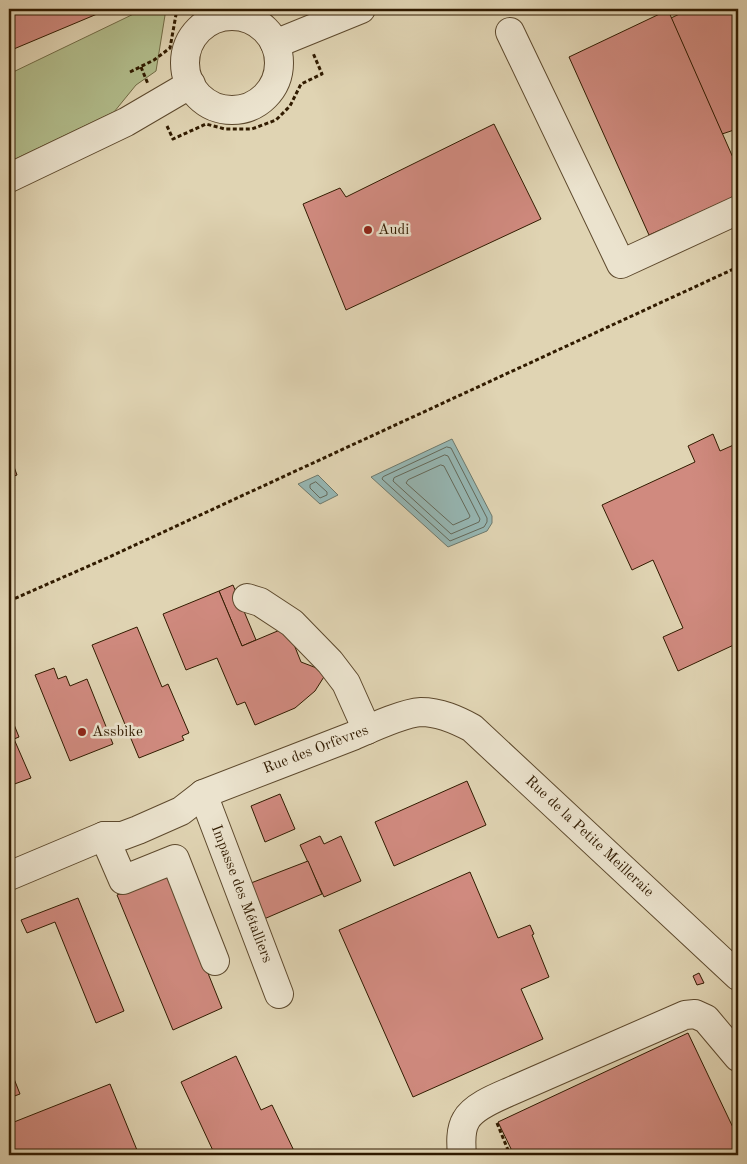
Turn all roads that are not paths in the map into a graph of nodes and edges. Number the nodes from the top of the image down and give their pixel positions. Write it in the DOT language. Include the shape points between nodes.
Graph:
graph roads {
  1 [pos="361,9"];
  2 [pos="209,15"];
  3 [pos="510,32"];
  4 [pos="275,44"];
  5 [pos="191,84"];
  6 [pos="9,178"];
  7 [pos="738,210"];
  8 [pos="247,598"];
  9 [pos="430,713"];
  10 [pos="367,730"];
  11 [pos="204,794"];
  12 [pos="104,836"];
  13 [pos="9,876"];
  14 [pos="216,961"];
  15 [pos="738,976"];
  16 [pos="279,994"];
  17 [pos="738,1057"];
  18 [pos="462,1155"];
  1 -- 4 [label="street"];
  2 -- 4 [label="street" via="244,18 262,27"];
  2 -- 5 [label="street" via="188,48 186,60"];
  3 -- 7 [label="street" via="621,264"];
  4 -- 5 [label="street" via="279,57 275,83 268,94 252,105 233,110 220,108 198,95"];
  5 -- 6 [label="street" via="126,122"];
  8 -- 10 [label="street" via="260,602 292,624 330,662 346,683"];
  9 -- 10 [label="street, Rue des Orfèvres" via="407,715"];
  9 -- 15 [label="street, Rue de la Petite Meilleraie" via="472,728"];
  10 -- 11 [label="street, Rue des Orfèvres"];
  11 -- 12 [label="street, Rue des Orfèvres" via="176,796 116,821"];
  11 -- 16 [label="street, Impasse des Métalliers"];
  12 -- 13 [label="street, Rue des Orfèvres"];
  12 -- 14 [label="street" via="122,880 174,859"];
  17 -- 18 [label="street" via="706,1018 685,1015 481,1105 466,1120 461,1136"];
}
